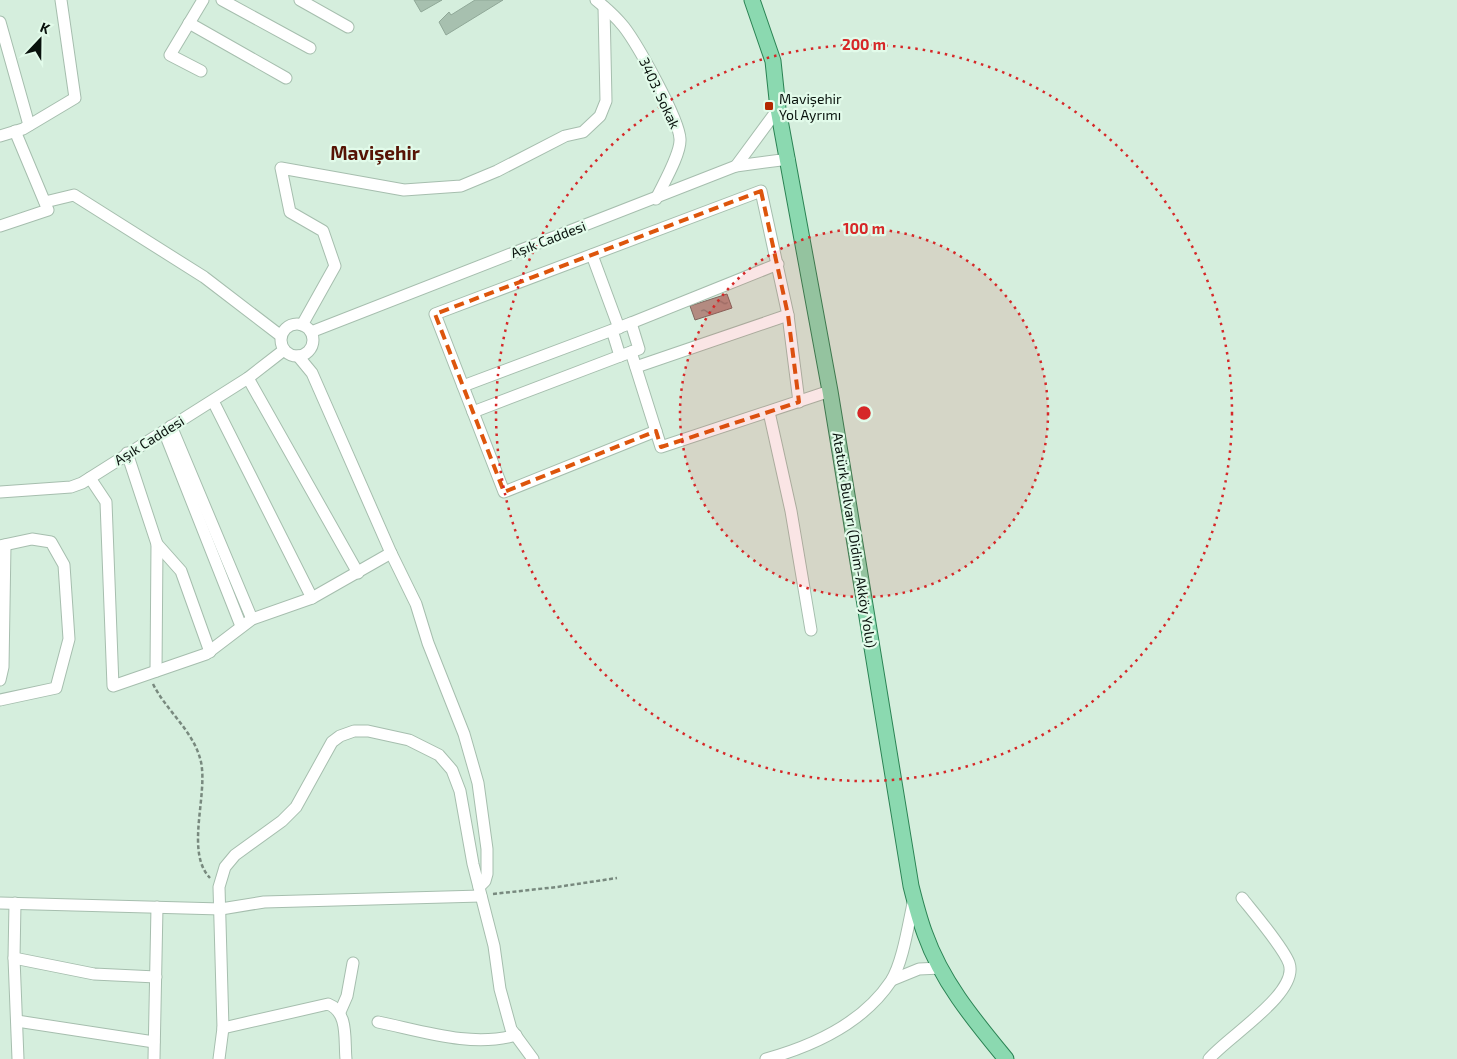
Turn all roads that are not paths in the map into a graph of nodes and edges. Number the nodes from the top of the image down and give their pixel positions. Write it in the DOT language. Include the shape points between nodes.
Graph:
graph roads {
  1 [pos="61,0"];
  2 [pos="203,0"];
  3 [pos="222,0"];
  4 [pos="300,0"];
  5 [pos="752,0"];
  6 [pos="600,3"];
  7 [pos="0,22"];
  8 [pos="189,23"];
  9 [pos="348,27"];
  10 [pos="310,48"];
  11 [pos="201,71"];
  12 [pos="286,78"];
  13 [pos="778,109"];
  14 [pos="29,125"];
  15 [pos="15,131"];
  16 [pos="0,136"];
  17 [pos="788,159"];
  18 [pos="736,166"];
  19 [pos="656,199"];
  20 [pos="45,202"];
  21 [pos="0,226"];
  22 [pos="592,255"];
  23 [pos="778,264"];
  24 [pos="788,315"];
  25 [pos="632,323"];
  26 [pos="306,328"];
  27 [pos="615,329"];
  28 [pos="281,336"];
  29 [pos="284,350"];
  30 [pos="625,354"];
  31 [pos="298,356"];
  32 [pos="636,367"];
  33 [pos="248,378"];
  34 [pos="463,386"];
  35 [pos="830,391"];
  36 [pos="213,401"];
  37 [pos="799,402"];
  38 [pos="473,412"];
  39 [pos="769,412"];
  40 [pos="168,429"];
  41 [pos="656,431"];
  42 [pos="127,453"];
  43 [pos="90,478"];
  44 [pos="0,492"];
  45 [pos="157,544"];
  46 [pos="2,546"];
  47 [pos="390,553"];
  48 [pos="358,573"];
  49 [pos="312,598"];
  50 [pos="252,619"];
  51 [pos="241,626"];
  52 [pos="811,630"];
  53 [pos="210,652"];
  54 [pos="152,673"];
  55 [pos="0,680"];
  56 [pos="0,700"];
  57 [pos="480,891"];
  58 [pos="914,897"];
  59 [pos="1242,898"];
  60 [pos="0,903"];
  61 [pos="15,903"];
  62 [pos="157,907"];
  63 [pos="220,909"];
  64 [pos="14,958"];
  65 [pos="353,963"];
  66 [pos="941,968"];
  67 [pos="156,977"];
  68 [pos="892,980"];
  69 [pos="340,1012"];
  70 [pos="17,1021"];
  71 [pos="378,1022"];
  72 [pos="223,1028"];
  73 [pos="516,1035"];
  74 [pos="154,1042"];
  75 [pos="18,1059"];
  76 [pos="154,1059"];
  77 [pos="219,1059"];
  78 [pos="346,1059"];
  79 [pos="533,1059"];
  80 [pos="766,1059"];
  81 [pos="1006,1059"];
  82 [pos="1209,1059"];
  1 -- 14 [label="street" via="74,98"];
  2 -- 8 [label="street"];
  3 -- 10 [label="street"];
  4 -- 9 [label="street"];
  5 -- 13 [label="main road, Atatürk Bulvarı (Didim-Akköy Yolu)" via="773,62"];
  6 -- 19 [label="street, 3403. Sokak" via="624,27 639,49 680,136 679,146"];
  6 -- 26 [label="street" via="606,101 600,116 583,132 565,136 461,186 404,190 281,168 290,212 323,231 335,266"];
  7 -- 14 [label="street"];
  8 -- 11 [label="street" via="170,55"];
  8 -- 12 [label="street"];
  13 -- 17 [label="main road, Atatürk Bulvarı (Didim-Akköy Yolu)"];
  13 -- 18 [label="street"];
  14 -- 15 [label="street"];
  15 -- 16 [label="street"];
  15 -- 20 [label="street"];
  17 -- 18 [label="street, Aşık Caddesi"];
  17 -- 35 [label="main road, Atatürk Bulvarı (Didim-Akköy Yolu)"];
  18 -- 19 [label="street, Aşık Caddesi"];
  19 -- 26 [label="street, Aşık Caddesi"];
  20 -- 21 [label="street" via="48,210"];
  20 -- 28 [label="street" via="74,195 204,277"];
  22 -- 23 [label="street" via="761,191"];
  22 -- 27 [label="street"];
  22 -- 34 [label="street" via="435,314"];
  23 -- 24 [label="street"];
  23 -- 25 [label="street"];
  24 -- 32 [label="street"];
  24 -- 37 [label="street"];
  25 -- 27 [label="street"];
  25 -- 30 [label="street" via="639,349"];
  26 -- 28 [label="street, Aşık Caddesi" via="291,325"];
  26 -- 31 [label="street" via="313,337 311,347"];
  27 -- 30 [label="street"];
  27 -- 34 [label="street"];
  28 -- 29 [label="street"];
  29 -- 31 [label="street"];
  29 -- 33 [label="street, Aşık Caddesi"];
  30 -- 32 [label="street"];
  30 -- 38 [label="street"];
  31 -- 47 [label="street" via="312,373"];
  32 -- 41 [label="street"];
  33 -- 36 [label="street, Aşık Caddesi"];
  33 -- 48 [label="street"];
  34 -- 38 [label="street"];
  35 -- 37 [label="street"];
  35 -- 58 [label="main road, Atatürk Bulvarı (Didim-Akköy Yolu)"];
  36 -- 40 [label="street, Aşık Caddesi"];
  36 -- 49 [label="street"];
  37 -- 39 [label="street"];
  38 -- 41 [label="street" via="504,492"];
  39 -- 41 [label="street" via="661,447"];
  39 -- 52 [label="street" via="791,511"];
  40 -- 42 [label="street, Aşık Caddesi"];
  40 -- 50 [label="street"];
  40 -- 51 [label="street"];
  42 -- 43 [label="street, Aşık Caddesi"];
  42 -- 45 [label="street"];
  43 -- 44 [label="street, Aşık Caddesi" via="71,487"];
  43 -- 54 [label="street" via="106,502 113,686"];
  45 -- 53 [label="street" via="181,571"];
  45 -- 54 [label="street"];
  46 -- 55 [label="street" via="3,667"];
  46 -- 56 [label="street" via="32,539 51,542 64,565 69,639 56,688"];
  47 -- 48 [label="street"];
  47 -- 57 [label="street" via="416,604 464,734 478,782 487,849 486,881"];
  48 -- 49 [label="street"];
  49 -- 50 [label="street"];
  50 -- 51 [label="street"];
  51 -- 53 [label="street"];
  53 -- 54 [label="street"];
  57 -- 63 [label="street" via="264,902"];
  57 -- 63 [label="street" via="460,790 452,770 439,755 409,740 361,730 348,732 332,742 296,807 282,822 235,855 225,867 219,887"];
  57 -- 73 [label="street" via="494,946 500,988 511,1029"];
  58 -- 66 [label="main road, Atatürk Bulvarı (Didim-Akköy Yolu)" via="925,934"];
  58 -- 68 [label="street"];
  59 -- 82 [label="street" via="1286,957 1290,976 1286,986"];
  60 -- 61 [label="street"];
  61 -- 62 [label="street"];
  61 -- 64 [label="street"];
  62 -- 63 [label="street"];
  62 -- 67 [label="street"];
  63 -- 72 [label="street"];
  64 -- 67 [label="street" via="94,974"];
  64 -- 70 [label="street"];
  65 -- 69 [label="street" via="347,996"];
  66 -- 68 [label="street" via="919,969"];
  66 -- 81 [label="main road, Atatürk Bulvarı (Didim-Akköy Yolu)" via="967,1011"];
  67 -- 74 [label="street"];
  68 -- 80 [label="street" via="863,1011 832,1034"];
  69 -- 72 [label="street" via="328,1004"];
  69 -- 78 [label="street"];
  70 -- 74 [label="street"];
  70 -- 75 [label="street"];
  71 -- 73 [label="street" via="456,1037 490,1040"];
  72 -- 77 [label="street"];
  73 -- 79 [label="street"];
  74 -- 76 [label="street"];
}
